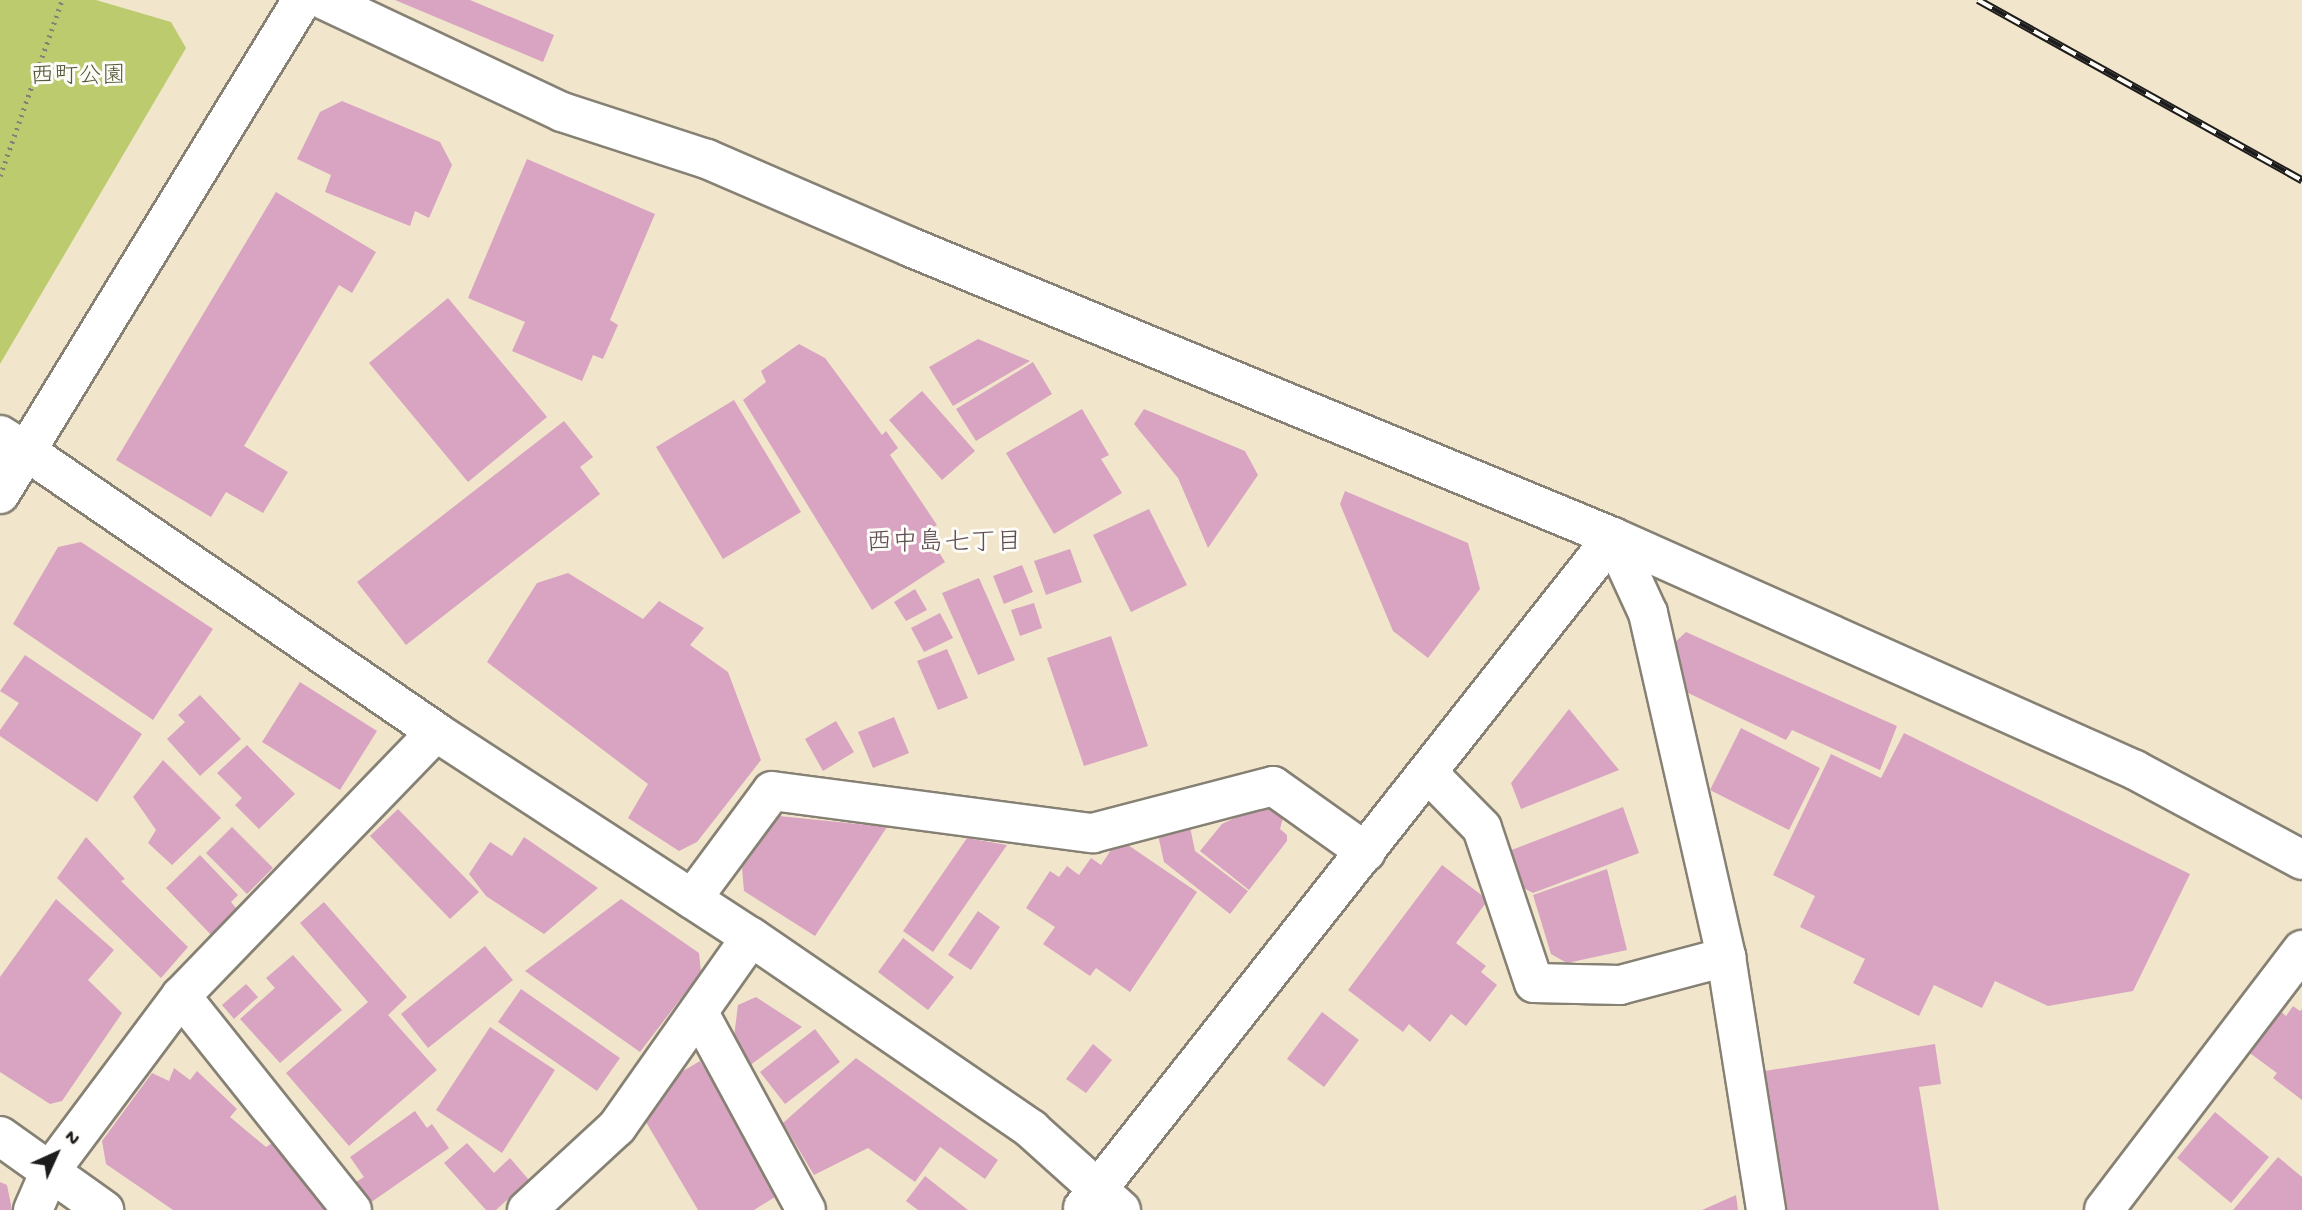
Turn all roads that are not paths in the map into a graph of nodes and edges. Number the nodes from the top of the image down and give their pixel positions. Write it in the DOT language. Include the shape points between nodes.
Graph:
graph roads {
  1 [pos="302,0"];
  2 [pos="324,0"];
  3 [pos="13,443"];
  4 [pos="0,494"];
  5 [pos="1613,537"];
  6 [pos="436,732"];
  7 [pos="1428,773"];
  8 [pos="1366,852"];
  9 [pos="2302,860"];
  10 [pos="692,899"];
  11 [pos="751,937"];
  12 [pos="2302,950"];
  13 [pos="1726,957"];
  14 [pos="181,996"];
  15 [pos="699,1013"];
  16 [pos="0,1136"];
  17 [pos="50,1171"];
  18 [pos="1100,1203"];
  19 [pos="33,1210"];
  20 [pos="104,1210"];
  21 [pos="352,1210"];
  22 [pos="527,1210"];
  23 [pos="806,1210"];
  24 [pos="1766,1210"];
  25 [pos="2104,1210"];
  1 -- 3 [label="street"];
  2 -- 5 [label="street" via="562,112 707,159"];
  3 -- 4 [label="street"];
  3 -- 6 [label="street"];
  5 -- 7 [label="street"];
  5 -- 9 [label="street" via="2135,769"];
  5 -- 13 [label="street" via="1648,613"];
  6 -- 10 [label="street"];
  6 -- 14 [label="street"];
  7 -- 8 [label="street"];
  7 -- 13 [label="street" via="1482,828 1534,983 1620,985"];
  8 -- 10 [label="street" via="1273,786 1093,834 772,791"];
  8 -- 18 [label="street"];
  10 -- 11 [label="street"];
  11 -- 15 [label="street"];
  11 -- 18 [label="street" via="1031,1129"];
  12 -- 25 [label="street"];
  13 -- 24 [label="street"];
  14 -- 17 [label="street"];
  14 -- 21 [label="street"];
  15 -- 22 [label="street" via="617,1127"];
  15 -- 23 [label="street"];
  16 -- 17 [label="street"];
  17 -- 19 [label="street"];
  17 -- 20 [label="street"];
}
